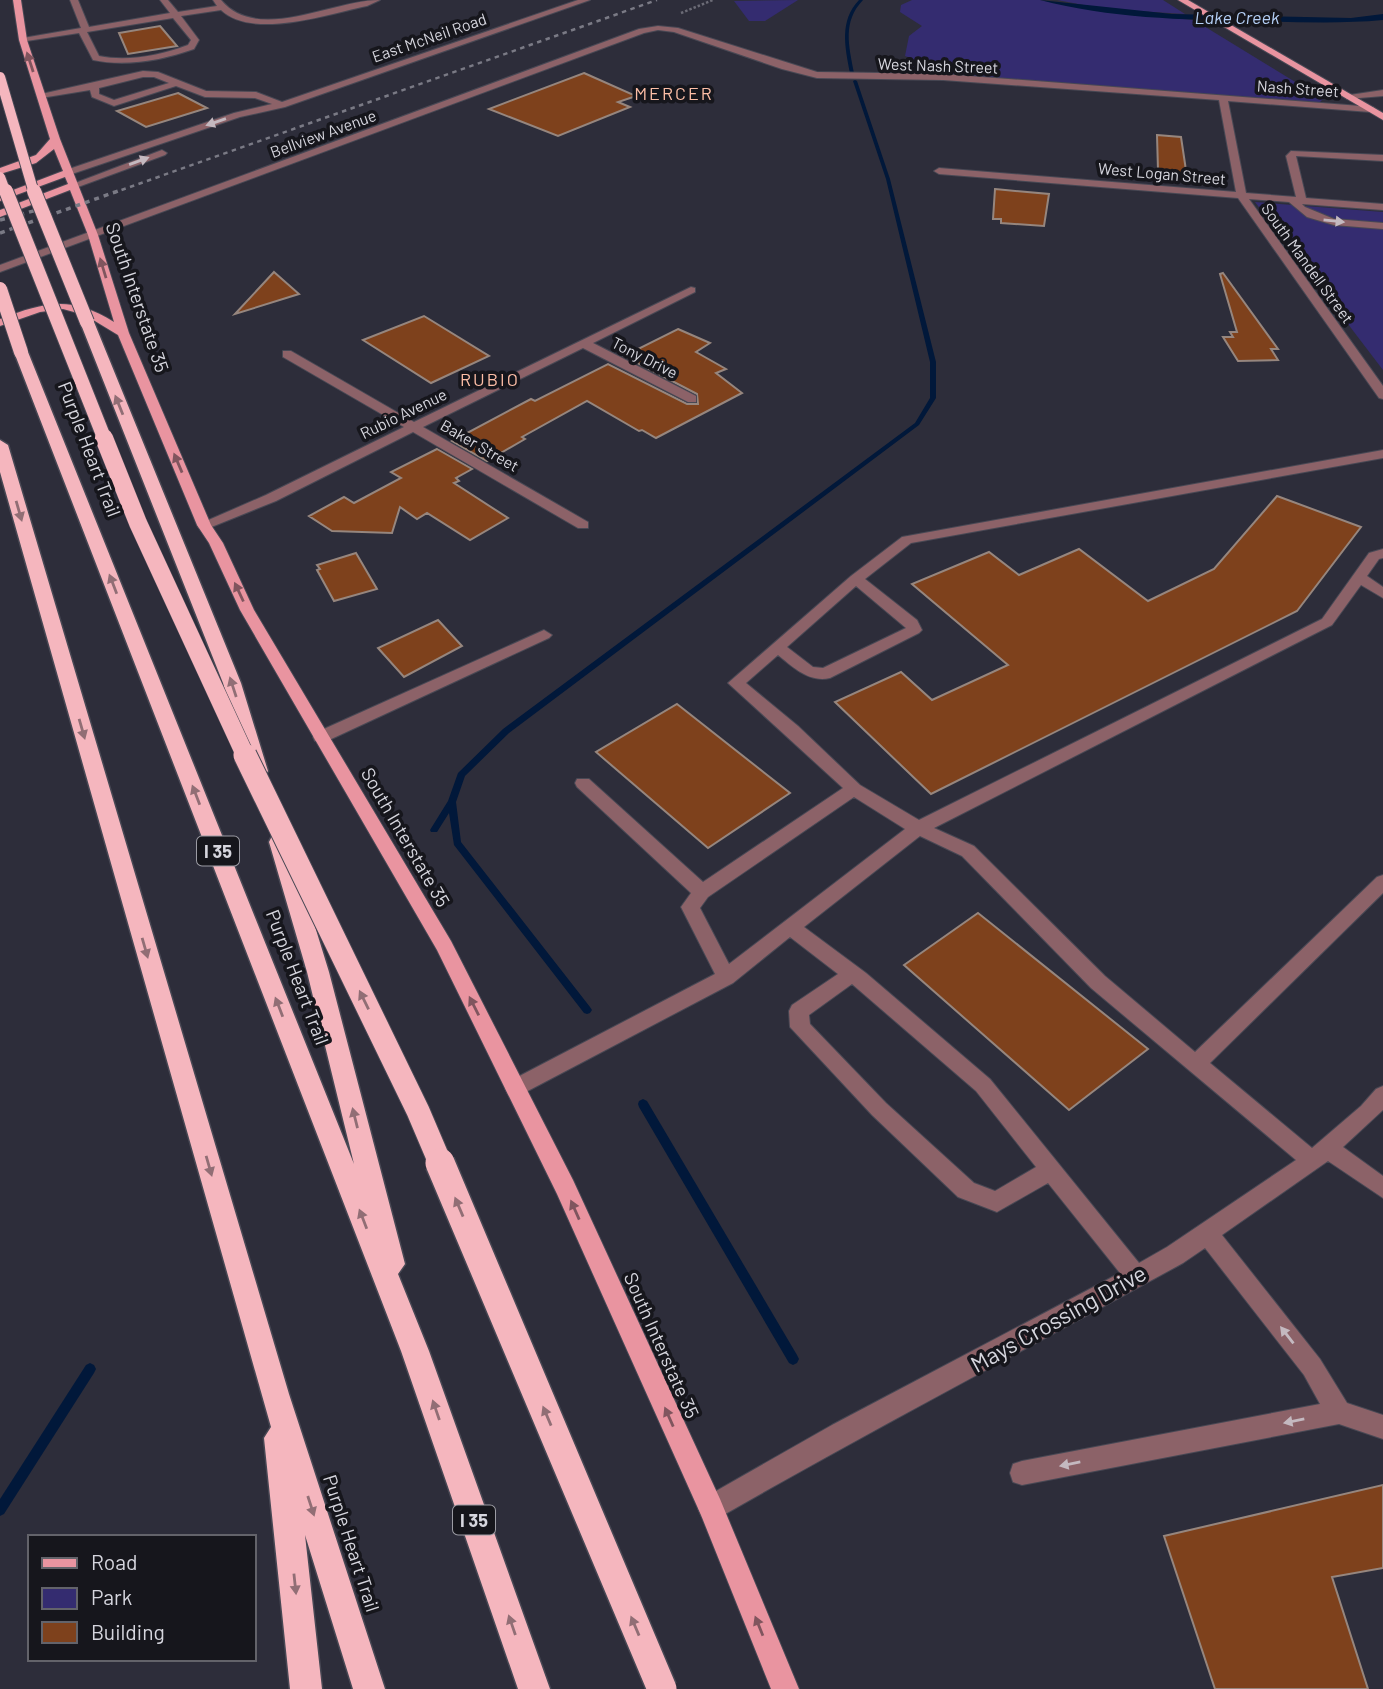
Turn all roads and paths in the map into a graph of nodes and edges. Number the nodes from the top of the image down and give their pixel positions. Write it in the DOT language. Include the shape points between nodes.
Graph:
graph roads {
  1 [pos="17,0"];
  2 [pos="74,0"];
  3 [pos="164,0"];
  4 [pos="376,0"];
  5 [pos="586,0"];
  6 [pos="1182,0"];
  7 [pos="220,4"];
  8 [pos="176,15"];
  9 [pos="658,27"];
  10 [pos="84,30"];
  11 [pos="23,40"];
  12 [pos="102,60"];
  13 [pos="0,77"];
  14 [pos="114,82"];
  15 [pos="176,83"];
  16 [pos="94,87"];
  17 [pos="1383,93"];
  18 [pos="41,95"];
  19 [pos="1347,96"];
  20 [pos="1223,99"];
  21 [pos="282,105"];
  22 [pos="1370,109"];
  23 [pos="1383,117"];
  24 [pos="55,139"];
  25 [pos="1383,158"];
  26 [pos="0,171"];
  27 [pos="939,171"];
  28 [pos="69,172"];
  29 [pos="0,177"];
  30 [pos="75,185"];
  31 [pos="1242,196"];
  32 [pos="0,198"];
  33 [pos="1297,200"];
  34 [pos="1383,207"];
  35 [pos="0,214"];
  36 [pos="1383,226"];
  37 [pos="93,235"];
  38 [pos="0,268"];
  39 [pos="0,289"];
  40 [pos="691,290"];
  41 [pos="0,323"];
  42 [pos="123,333"];
  43 [pos="583,344"];
  44 [pos="287,354"];
  45 [pos="1383,395"];
  46 [pos="692,399"];
  47 [pos="414,427"];
  48 [pos="0,445"];
  49 [pos="1383,454"];
  50 [pos="583,525"];
  51 [pos="204,526"];
  52 [pos="1383,553"];
  53 [pos="1359,578"];
  54 [pos="856,579"];
  55 [pos="1383,593"];
  56 [pos="544,635"];
  57 [pos="778,647"];
  58 [pos="321,737"];
  59 [pos="583,783"];
  60 [pos="854,789"];
  61 [pos="918,828"];
  62 [pos="1383,882"];
  63 [pos="702,892"];
  64 [pos="790,927"];
  65 [pos="852,974"];
  66 [pos="726,977"];
  67 [pos="1196,1064"];
  68 [pos="515,1088"];
  69 [pos="1383,1095"];
  70 [pos="1319,1155"];
  71 [pos="1051,1170"];
  72 [pos="1383,1188"];
  73 [pos="1206,1232"];
  74 [pos="1136,1276"];
  75 [pos="415,1351"];
  76 [pos="275,1394"];
  77 [pos="1339,1412"];
  78 [pos="1383,1427"];
  79 [pos="1023,1473"];
  80 [pos="711,1508"];
  81 [pos="306,1689"];
  82 [pos="369,1689"];
  83 [pos="534,1689"];
  84 [pos="662,1689"];
  85 [pos="785,1689"];
  1 -- 11 [label="main road, South Interstate 35"];
  2 -- 10 [label="street"];
  3 -- 8 [label="street"];
  4 -- 7 [label="street" via="277,19 245,20"];
  5 -- 21 [label="street, East McNeil Road"];
  6 -- 19 [label="main road"];
  7 -- 8 [label="street"];
  8 -- 10 [label="street"];
  8 -- 12 [label="street" via="195,40 191,47 132,60"];
  9 -- 20 [label="street, West Nash Street" via="817,75 943,77"];
  9 -- 37 [label="street, Bellview Avenue"];
  10 -- 11 [label="street"];
  10 -- 12 [label="street" via="96,58"];
  18 -- 11 [label="main road, South Interstate 35, one-way"];
  12 -- 14 [label="street"];
  75 -- 13 [label="highway, one-way, bridge" via="318,972 232,682 29,180"];
  14 -- 15 [label="street" via="155,74"];
  14 -- 16 [label="street"];
  15 -- 16 [label="street" via="114,103 95,94"];
  15 -- 21 [label="street" via="205,94 256,95"];
  16 -- 18 [label="street"];
  17 -- 19 [label="street"];
  18 -- 24 [label="main road, South Interstate 35"];
  19 -- 22 [label="main road"];
  20 -- 22 [label="street, Nash Street"];
  20 -- 31 [label="street, South Mandell Street"];
  21 -- 28 [label="street, East McNeil Road, one-way" via="237,115"];
  30 -- 21 [label="street, East McNeil Road, one-way"];
  22 -- 23 [label="main road"];
  24 -- 26 [label="main road" via="41,158"];
  24 -- 28 [label="main road, South Interstate 35"];
  25 -- 33 [label="street" via="1294,153"];
  27 -- 31 [label="street, West Logan Street"];
  28 -- 30 [label="main road, South Interstate 35"];
  28 -- 32 [label="main road"];
  84 -- 29 [label="highway, one-way, bridge" via="418,1111 222,708 138,523"];
  30 -- 35 [label="main road"];
  30 -- 37 [label="main road, South Interstate 35"];
  31 -- 33 [label="street, West Logan Street"];
  31 -- 45 [label="street, South Mandell Street"];
  33 -- 34 [label="street, West Logan Street"];
  33 -- 36 [label="street, one-way" via="1301,211 1315,218"];
  37 -- 38 [label="street, Bellview Avenue"];
  42 -- 37 [label="main road, South Interstate 35, one-way"];
  75 -- 39 [label="highway, Purple Heart Trail / I 35, one-way, bridge"];
  40 -- 43 [label="street, Rubio Avenue"];
  41 -- 42 [label="main road" via="38,309 74,306"];
  51 -- 42 [label="main road, South Interstate 35, one-way"];
  43 -- 46 [label="street, Tony Drive"];
  43 -- 47 [label="street, Rubio Avenue"];
  44 -- 47 [label="street, Baker Street"];
  47 -- 50 [label="street, Baker Street"];
  47 -- 51 [label="street, Rubio Avenue"];
  48 -- 76 [label="highway, Purple Heart Trail, one-way"];
  49 -- 54 [label="street" via="907,540"];
  58 -- 51 [label="main road, South Interstate 35, one-way"];
  52 -- 53 [label="street" via="1374,556"];
  53 -- 55 [label="street"];
  53 -- 61 [label="street" via="1327,622"];
  54 -- 57 [label="street"];
  54 -- 57 [label="street" via="912,623 914,630 825,674 808,671"];
  56 -- 58 [label="street"];
  57 -- 60 [label="street" via="736,682"];
  68 -- 58 [label="main road, South Interstate 35, one-way" via="444,946"];
  59 -- 63 [label="street"];
  60 -- 61 [label="street"];
  60 -- 63 [label="street"];
  61 -- 64 [label="street"];
  61 -- 67 [label="street" via="968,851 1098,982"];
  62 -- 67 [label="street"];
  63 -- 66 [label="street" via="690,907"];
  64 -- 65 [label="street"];
  64 -- 66 [label="street"];
  65 -- 71 [label="street" via="983,1084"];
  65 -- 71 [label="street" via="799,1011 800,1027 880,1109 966,1191 997,1202"];
  66 -- 68 [label="street"];
  67 -- 70 [label="street"];
  80 -- 68 [label="main road, South Interstate 35, one-way"];
  69 -- 70 [label="street, Mays Crossing Drive"];
  70 -- 72 [label="street"];
  70 -- 73 [label="street, Mays Crossing Drive"];
  71 -- 74 [label="street"];
  73 -- 74 [label="street, Mays Crossing Drive"];
  77 -- 73 [label="street, one-way" via="1312,1367"];
  74 -- 80 [label="street, Mays Crossing Drive"];
  83 -- 75 [label="highway, Purple Heart Trail / I 35, one-way"];
  76 -- 81 [label="highway, one-way"];
  76 -- 82 [label="highway, Purple Heart Trail, one-way"];
  77 -- 78 [label="street"];
  77 -- 79 [label="street, one-way"];
  85 -- 80 [label="main road, South Interstate 35, one-way"];
}
